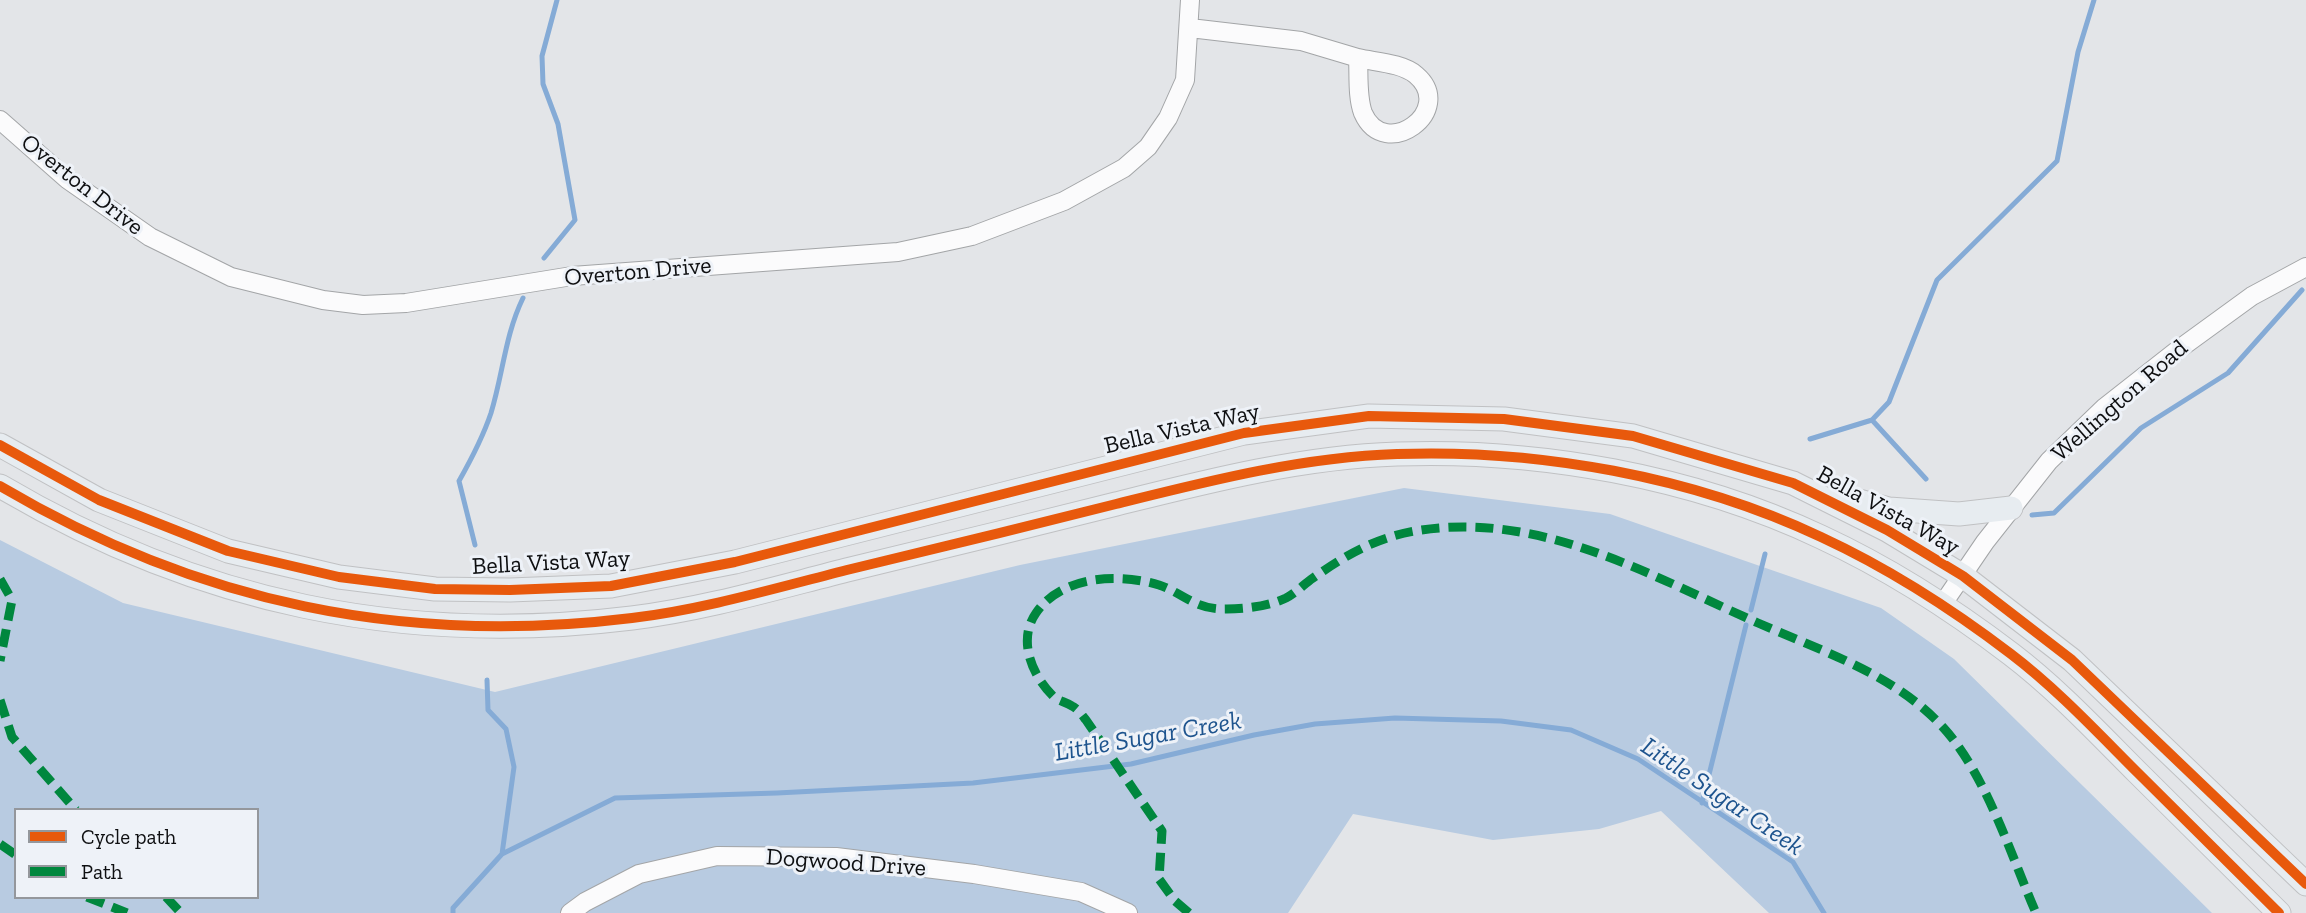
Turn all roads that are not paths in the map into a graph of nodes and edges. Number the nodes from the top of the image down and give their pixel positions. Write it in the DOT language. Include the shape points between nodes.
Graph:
graph roads {
  1 [pos="1190,0"];
  2 [pos="1189,28"];
  3 [pos="1358,58"];
  4 [pos="0,120"];
  5 [pos="2306,267"];
  6 [pos="0,445"];
  7 [pos="1793,483"];
  8 [pos="0,486"];
  9 [pos="2011,508"];
  10 [pos="1963,576"];
  11 [pos="1942,605"];
  12 [pos="2306,884"];
  13 [pos="570,913"];
  14 [pos="1128,913"];
  15 [pos="2279,913"];
  1 -- 2 [label="street, Overton Drive"];
  2 -- 3 [label="street" via="1301,41"];
  2 -- 4 [label="street, Overton Drive" via="1185,80 1149,147 1125,168 1064,201 972,236 898,252 572,276 406,303 363,305 323,300 230,277 150,237 68,179"];
  3 -- 3 [label="street" via="1403,68 1421,80 1428,101 1420,122 1400,133 1379,130 1370,123 1361,104"];
  5 -- 9 [label="street, Wellington Road" via="2252,296 2105,407 2049,461"];
  6 -- 7 [label="main road, Bella Vista Way" via="99,500 228,551 339,577 435,589 611,586 774,552 1244,433 1369,416 1504,419 1633,436"];
  7 -- 9 [label="main road" via="1889,509 1959,514"];
  7 -- 10 [label="main road, Bella Vista Way" via="1888,530"];
  8 -- 11 [label="main road" via="46,514 138,557 237,592 348,615 425,624 536,627 637,618 737,597 1290,464 1394,454 1496,455 1595,467 1760,512 1820,537"];
  9 -- 10 [label="street, Wellington Road"];
  10 -- 11 [label="street, Wellington Road"];
  10 -- 12 [label="main road, Bella Vista Way" via="2072,660"];
  11 -- 15 [label="main road" via="2012,655 2070,705"];
  13 -- 14 [label="street, Dogwood Drive" via="639,874 717,856 836,857 974,874 1081,892"];
}
